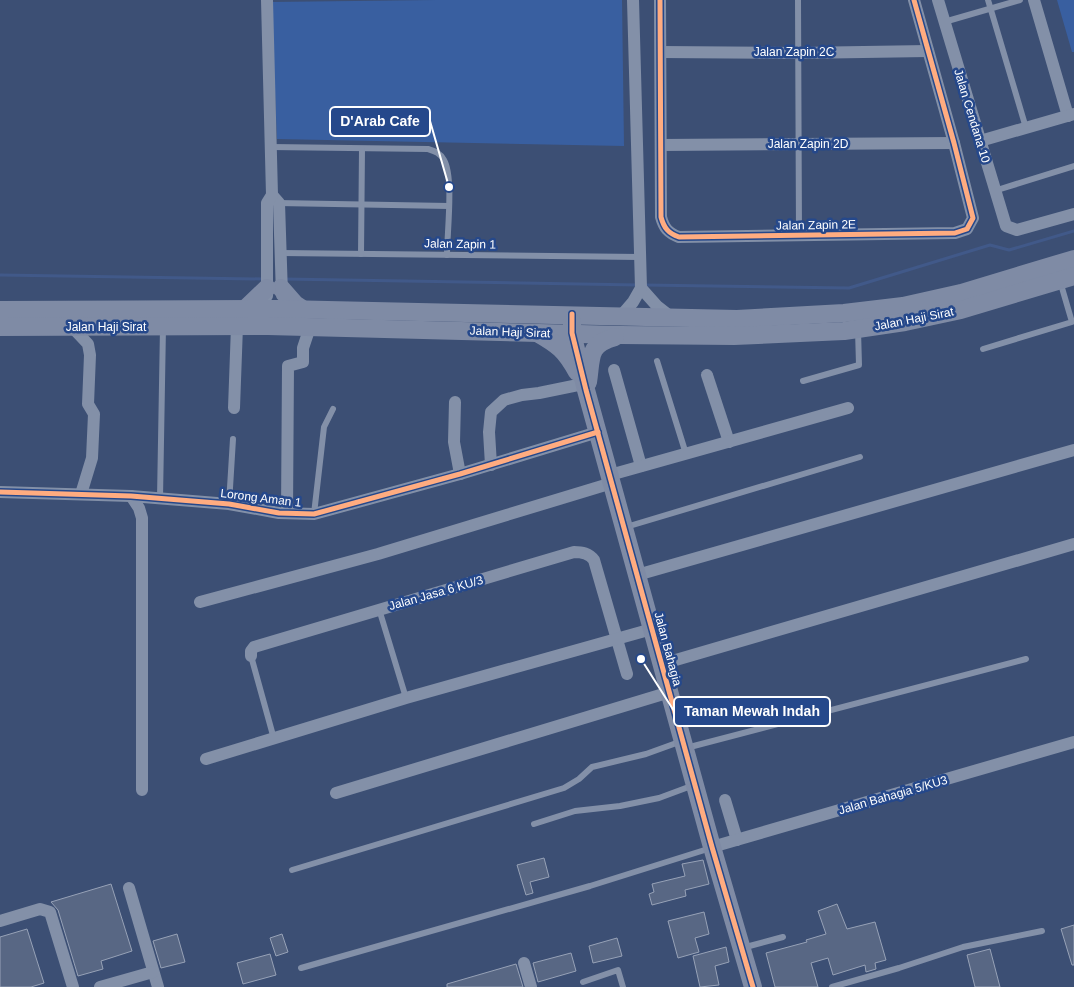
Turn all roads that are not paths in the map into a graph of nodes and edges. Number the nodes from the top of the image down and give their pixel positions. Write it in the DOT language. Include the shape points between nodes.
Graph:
graph roads {
  1 [pos="267,0"];
  2 [pos="633,0"];
  3 [pos="660,0"];
  4 [pos="798,0"];
  5 [pos="914,0"];
  6 [pos="938,0"];
  7 [pos="988,0"];
  8 [pos="1020,0"];
  9 [pos="1034,0"];
  10 [pos="991,9"];
  11 [pos="944,22"];
  12 [pos="928,50"];
  13 [pos="661,52"];
  14 [pos="799,53"];
  15 [pos="1071,115"];
  16 [pos="1026,128"];
  17 [pos="980,141"];
  18 [pos="954,143"];
  19 [pos="800,144"];
  20 [pos="661,145"];
  21 [pos="271,147"];
  22 [pos="362,149"];
  23 [pos="1074,166"];
  24 [pos="994,191"];
  25 [pos="273,200"];
  26 [pos="362,204"];
  27 [pos="448,206"];
  28 [pos="1074,214"];
  29 [pos="798,236"];
  30 [pos="362,254"];
  31 [pos="447,255"];
  32 [pos="640,257"];
  33 [pos="280,258"];
  34 [pos="1074,259"];
  35 [pos="1067,278"];
  36 [pos="274,286"];
  37 [pos="641,288"];
  38 [pos="246,309"];
  39 [pos="0,310"];
  40 [pos="304,310"];
  41 [pos="572,314"];
  42 [pos="621,316"];
  43 [pos="671,317"];
  44 [pos="275,318"];
  45 [pos="164,326"];
  46 [pos="237,326"];
  47 [pos="0,327"];
  48 [pos="72,327"];
  49 [pos="310,327"];
  50 [pos="858,329"];
  51 [pos="536,332"];
  52 [pos="572,334"];
  53 [pos="620,335"];
  54 [pos="983,349"];
  55 [pos="657,361"];
  56 [pos="614,370"];
  57 [pos="707,376"];
  58 [pos="803,381"];
  59 [pos="585,387"];
  60 [pos="455,402"];
  61 [pos="234,408"];
  62 [pos="848,408"];
  63 [pos="333,409"];
  64 [pos="598,432"];
  65 [pos="233,439"];
  66 [pos="729,442"];
  67 [pos="1074,450"];
  68 [pos="686,454"];
  69 [pos="860,457"];
  70 [pos="492,465"];
  71 [pos="641,466"];
  72 [pos="460,474"];
  73 [pos="611,479"];
  74 [pos="0,492"];
  75 [pos="81,494"];
  76 [pos="131,496"];
  77 [pos="160,498"];
  78 [pos="229,504"];
  79 [pos="287,513"];
  80 [pos="314,514"];
  81 [pos="624,528"];
  82 [pos="1074,544"];
  83 [pos="637,575"];
  84 [pos="200,602"];
  85 [pos="379,609"];
  86 [pos="652,629"];
  87 [pos="617,639"];
  88 [pos="251,656"];
  89 [pos="1026,659"];
  90 [pos="662,664"];
  91 [pos="627,674"];
  92 [pos="670,692"];
  93 [pos="406,698"];
  94 [pos="274,739"];
  95 [pos="1074,742"];
  96 [pos="684,745"];
  97 [pos="206,759"];
  98 [pos="695,785"];
  99 [pos="142,790"];
  100 [pos="336,793"];
  101 [pos="725,800"];
  102 [pos="534,824"];
  103 [pos="737,840"];
  104 [pos="712,847"];
  105 [pos="292,870"];
  106 [pos="129,888"];
  107 [pos="0,921"];
  108 [pos="1042,931"];
  109 [pos="783,937"];
  110 [pos="741,949"];
  111 [pos="524,963"];
  112 [pos="301,968"];
  113 [pos="153,972"];
  114 [pos="583,982"];
  115 [pos="73,987"];
  116 [pos="100,987"];
  117 [pos="158,987"];
  118 [pos="531,987"];
  119 [pos="623,987"];
  120 [pos="753,987"];
  121 [pos="832,987"];
  1 -- 21 [label="street"];
  2 -- 32 [label="street"];
  3 -- 13 [label="street"];
  4 -- 14 [label="lane"];
  5 -- 12 [label="street"];
  6 -- 11 [label="street, Jalan Cendana 10"];
  7 -- 10 [label="lane"];
  8 -- 10 [label="lane"];
  9 -- 15 [label="street"];
  10 -- 11 [label="lane"];
  10 -- 16 [label="lane"];
  11 -- 17 [label="street, Jalan Cendana 10"];
  12 -- 14 [label="street, Jalan Zapin 2C"];
  12 -- 18 [label="street"];
  13 -- 14 [label="street, Jalan Zapin 2C"];
  13 -- 20 [label="street"];
  14 -- 19 [label="lane"];
  15 -- 16 [label="street"];
  16 -- 17 [label="street"];
  17 -- 24 [label="street, Jalan Cendana 10"];
  18 -- 19 [label="street, Jalan Zapin 2D"];
  18 -- 29 [label="street, Jalan Zapin 2E" via="973,218 967,229 955,233"];
  19 -- 20 [label="street, Jalan Zapin 2D"];
  19 -- 29 [label="lane"];
  20 -- 29 [label="street, Jalan Zapin 2E" via="661,217 667,231 679,237"];
  21 -- 22 [label="lane"];
  21 -- 25 [label="street"];
  22 -- 26 [label="lane"];
  22 -- 27 [label="lane" via="428,148 437,152 448,173"];
  23 -- 24 [label="lane"];
  24 -- 28 [label="street, Jalan Cendana 10" via="1006,226 1010,229 1023,229"];
  25 -- 26 [label="lane"];
  25 -- 33 [label="street"];
  25 -- 36 [label="street" via="267,264"];
  26 -- 27 [label="lane"];
  26 -- 30 [label="lane"];
  27 -- 31 [label="lane"];
  30 -- 31 [label="lane, Jalan Zapin 1"];
  30 -- 33 [label="lane, Jalan Zapin 1"];
  31 -- 32 [label="lane, Jalan Zapin 1"];
  32 -- 37 [label="street"];
  33 -- 36 [label="street"];
  34 -- 43 [label="main road, Jalan Haji Sirat" via="903,306 737,319"];
  35 -- 50 [label="main road, Jalan Haji Sirat" via="961,310"];
  35 -- 54 [label="lane" via="1072,322"];
  36 -- 38 [label="main road"];
  36 -- 40 [label="main road"];
  36 -- 44 [label="street"];
  37 -- 42 [label="street"];
  37 -- 43 [label="street"];
  38 -- 39 [label="main road, Jalan Haji Sirat"];
  38 -- 44 [label="main road, Jalan Haji Sirat"];
  40 -- 41 [label="main road, Jalan Haji Sirat"];
  40 -- 44 [label="main road, Jalan Haji Sirat"];
  41 -- 42 [label="main road, Jalan Haji Sirat"];
  41 -- 52 [label="main road, Jalan Bahagia"];
  42 -- 43 [label="main road, Jalan Haji Sirat"];
  44 -- 46 [label="main road, Jalan Haji Sirat"];
  44 -- 49 [label="main road, Jalan Haji Sirat"];
  45 -- 46 [label="main road, Jalan Haji Sirat"];
  45 -- 48 [label="main road, Jalan Haji Sirat"];
  45 -- 77 [label="lane"];
  46 -- 61 [label="street"];
  47 -- 48 [label="main road, Jalan Haji Sirat"];
  48 -- 75 [label="street" via="88,344 88,404 94,414 92,458"];
  49 -- 51 [label="main road, Jalan Haji Sirat"];
  49 -- 79 [label="street" via="303,348 303,362 288,366"];
  50 -- 53 [label="main road, Jalan Haji Sirat" via="734,336"];
  50 -- 58 [label="lane" via="859,365"];
  51 -- 52 [label="main road, Jalan Haji Sirat"];
  51 -- 59 [label="main road" via="558,345 568,356"];
  52 -- 53 [label="main road, Jalan Haji Sirat"];
  52 -- 59 [label="main road, Jalan Bahagia"];
  53 -- 59 [label="main road" via="602,341 594,348"];
  55 -- 68 [label="lane"];
  56 -- 71 [label="street"];
  57 -- 66 [label="street"];
  59 -- 64 [label="main road, Jalan Bahagia"];
  59 -- 70 [label="street" via="504,400 492,412 489,432"];
  60 -- 72 [label="street" via="454,442"];
  62 -- 66 [label="street"];
  63 -- 80 [label="lane" via="324,427"];
  64 -- 70 [label="street, Lorong Aman 1"];
  64 -- 73 [label="main road, Jalan Bahagia"];
  65 -- 78 [label="lane"];
  66 -- 68 [label="street"];
  67 -- 83 [label="street"];
  68 -- 71 [label="street"];
  69 -- 81 [label="lane"];
  70 -- 72 [label="street, Lorong Aman 1"];
  71 -- 73 [label="street"];
  72 -- 80 [label="street, Lorong Aman 1"];
  73 -- 81 [label="main road, Jalan Bahagia"];
  73 -- 84 [label="street" via="378,554"];
  74 -- 75 [label="street, Lorong Aman 1"];
  75 -- 76 [label="street, Lorong Aman 1"];
  76 -- 77 [label="street, Lorong Aman 1"];
  76 -- 99 [label="street" via="142,518"];
  77 -- 78 [label="street, Lorong Aman 1"];
  78 -- 79 [label="street, Lorong Aman 1"];
  79 -- 80 [label="street, Lorong Aman 1"];
  81 -- 83 [label="main road, Jalan Bahagia"];
  82 -- 90 [label="street"];
  83 -- 86 [label="main road, Jalan Bahagia"];
  85 -- 87 [label="street, Jalan Jasa 6 KU/3" via="582,552 594,560"];
  85 -- 88 [label="street, Jalan Jasa 6 KU/3" via="254,647"];
  85 -- 93 [label="lane"];
  86 -- 87 [label="street"];
  86 -- 90 [label="main road, Jalan Bahagia"];
  87 -- 91 [label="street, Jalan Jasa 6 KU/3"];
  87 -- 93 [label="street"];
  88 -- 94 [label="lane, Jalan Jasa 6 KU/3"];
  89 -- 96 [label="lane"];
  90 -- 92 [label="main road, Jalan Bahagia"];
  92 -- 96 [label="main road, Jalan Bahagia"];
  92 -- 100 [label="street"];
  93 -- 94 [label="street"];
  94 -- 97 [label="street"];
  95 -- 103 [label="street, Jalan Bahagia 5/KU3"];
  96 -- 98 [label="main road, Jalan Bahagia"];
  96 -- 105 [label="lane" via="592,767 564,788"];
  98 -- 102 [label="lane" via="659,798 575,811"];
  98 -- 104 [label="main road, Jalan Bahagia"];
  101 -- 103 [label="street"];
  103 -- 104 [label="street, Jalan Bahagia 5/KU3"];
  104 -- 110 [label="main road, Jalan Bahagia"];
  104 -- 112 [label="lane" via="590,886"];
  106 -- 113 [label="street"];
  107 -- 115 [label="street" via="40,909 50,912"];
  108 -- 121 [label="lane" via="963,947"];
  109 -- 110 [label="lane"];
  110 -- 120 [label="main road, Jalan Bahagia"];
  111 -- 118 [label="street"];
  113 -- 116 [label="street"];
  113 -- 117 [label="street"];
  114 -- 119 [label="lane" via="618,970"];
}
